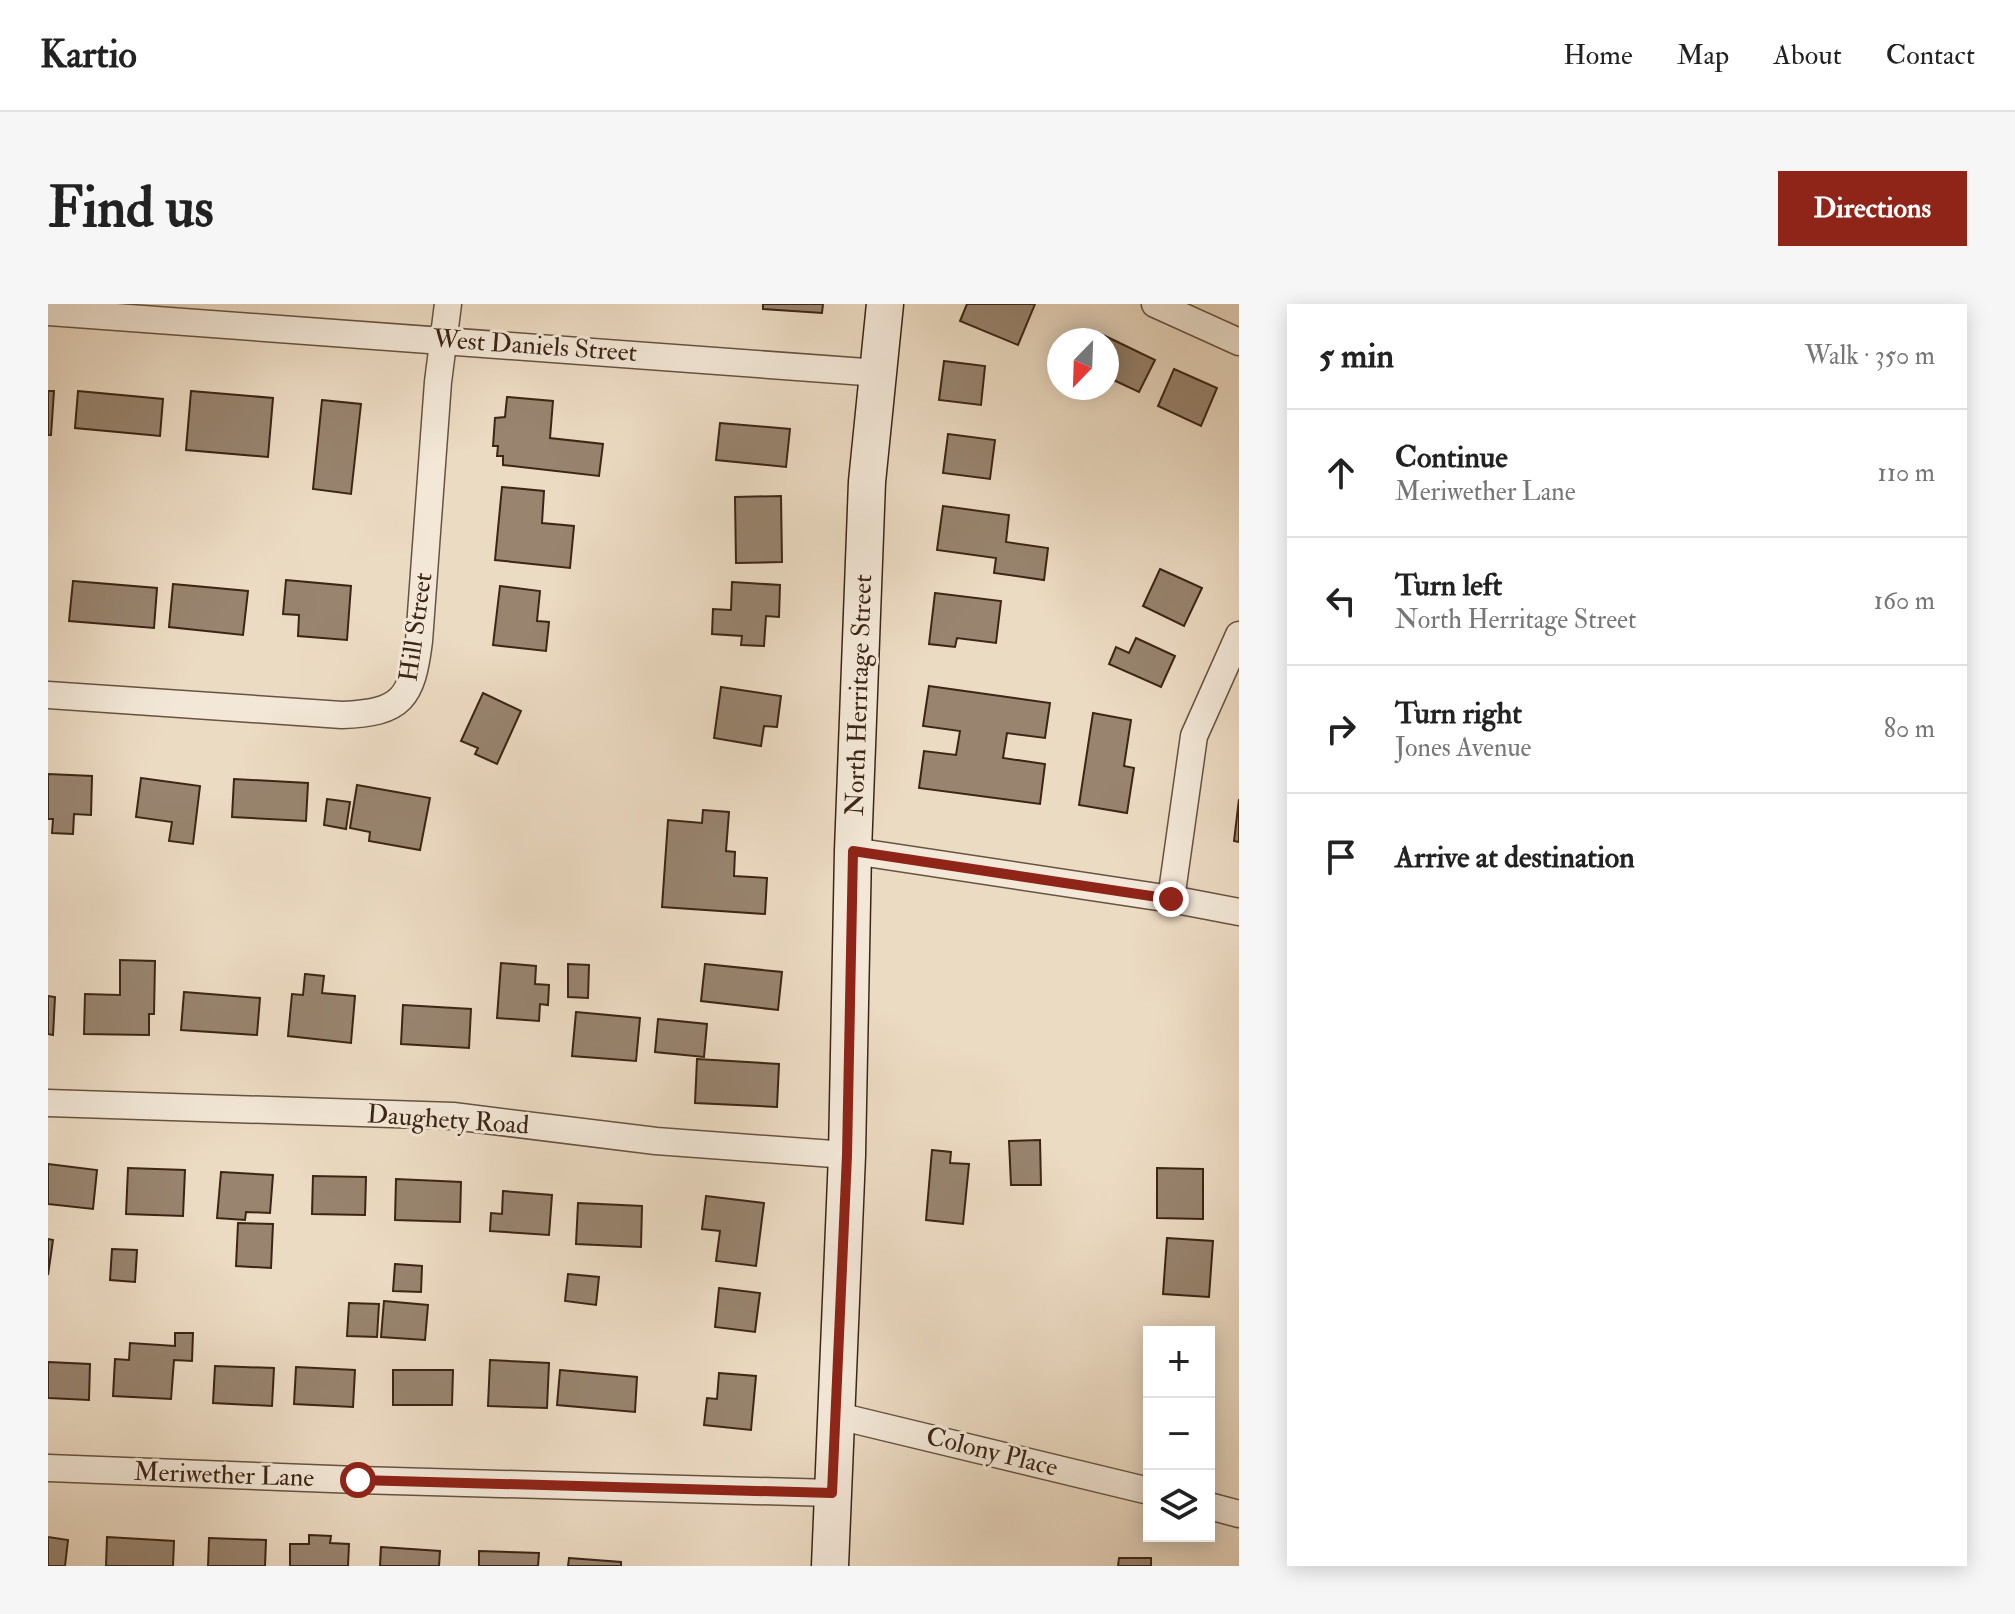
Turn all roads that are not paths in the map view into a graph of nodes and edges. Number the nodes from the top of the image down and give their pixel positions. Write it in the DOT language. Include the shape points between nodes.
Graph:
graph roads {
  1 [pos="448,304"];
  2 [pos="885,304"];
  3 [pos="1155,304"];
  4 [pos="48,312"];
  5 [pos="443,339"];
  6 [pos="1239,342"];
  7 [pos="879,373"];
  8 [pos="1239,635"];
  9 [pos="48,695"];
  10 [pos="853,851"];
  11 [pos="1171,899"];
  12 [pos="1239,912"];
  13 [pos="48,1103"];
  14 [pos="847,1155"];
  15 [pos="834,1415"];
  16 [pos="48,1468"];
  17 [pos="1143,1490"];
  18 [pos="832,1493"];
  19 [pos="1215,1508"];
  20 [pos="1239,1514"];
  21 [pos="830,1566"];
  1 -- 5 [label="street, Hill Street"];
  2 -- 7 [label="street, North Herritage Street"];
  3 -- 6 [label="street"];
  4 -- 5 [label="street, West Daniels Street"];
  5 -- 7 [label="street, West Daniels Street"];
  5 -- 9 [label="street, Hill Street" via="419,641 407,694 390,707 342,715"];
  7 -- 10 [label="street, North Herritage Street" via="867,482"];
  8 -- 11 [label="street" via="1194,736"];
  10 -- 11 [label="street"];
  10 -- 14 [label="street, North Herritage Street"];
  11 -- 12 [label="street"];
  13 -- 14 [label="street, Daughety Road" via="453,1116 656,1141"];
  14 -- 15 [label="street, North Herritage Street"];
  15 -- 17 [label="street, Colony Place"];
  15 -- 18 [label="street, North Herritage Street"];
  16 -- 18 [label="street, Meriwether Lane"];
  18 -- 21 [label="street, North Herritage Street"];
  19 -- 20 [label="street"];
}
